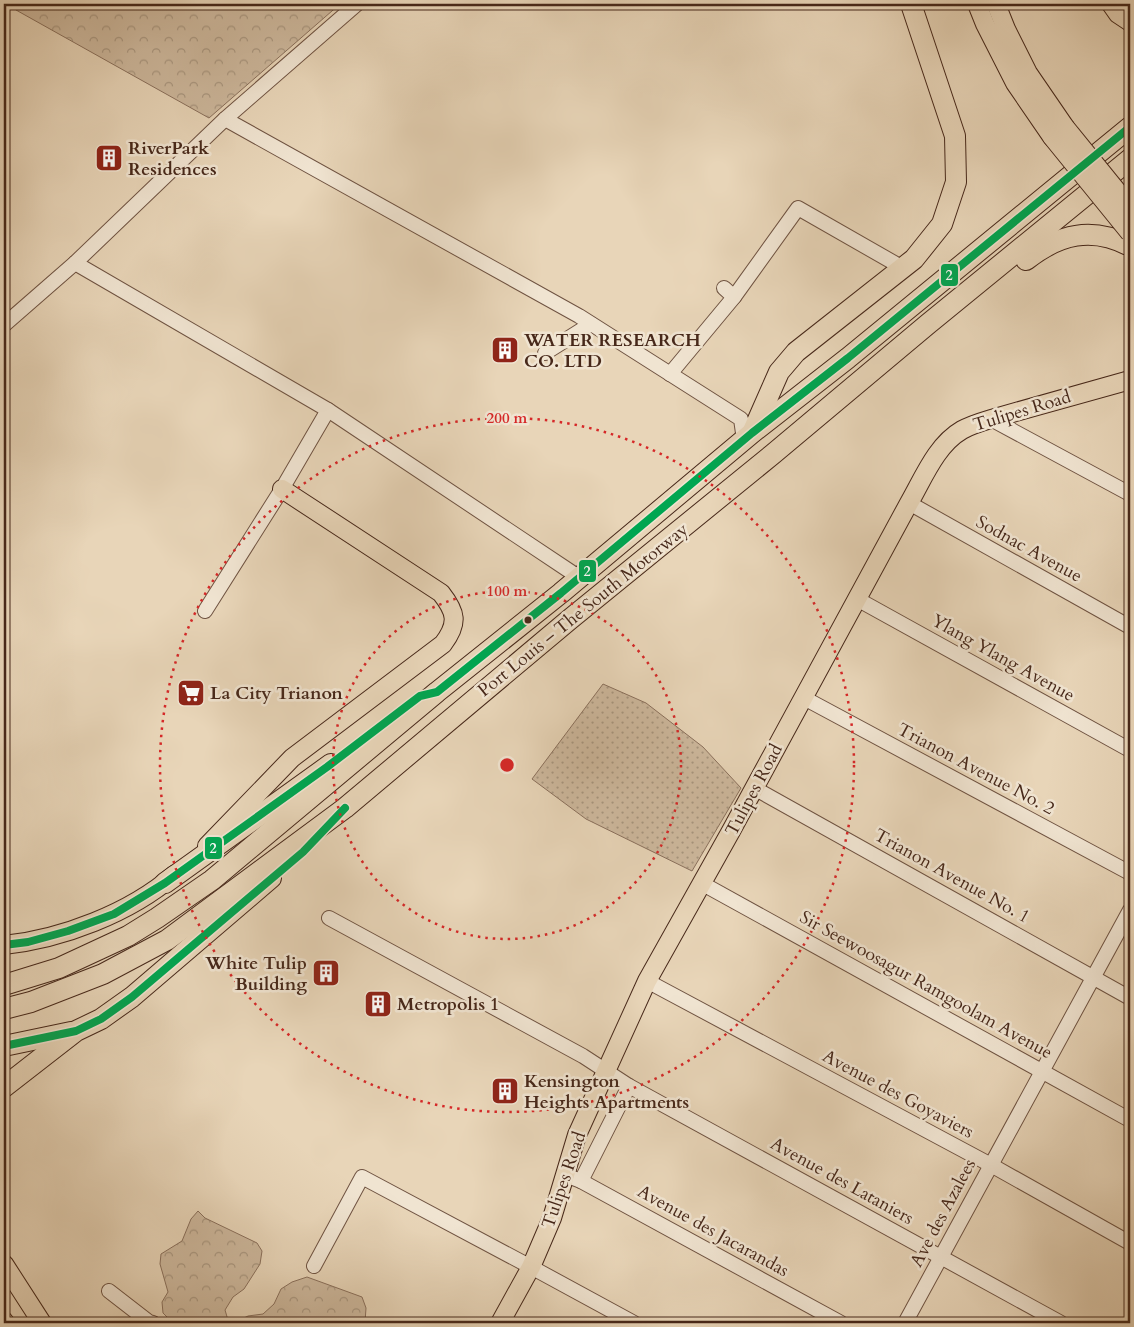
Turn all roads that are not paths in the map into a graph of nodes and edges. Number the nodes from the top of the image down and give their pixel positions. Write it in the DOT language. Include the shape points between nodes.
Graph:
graph roads {
  1 [pos="357,4"];
  2 [pos="911,4"];
  3 [pos="977,4"];
  4 [pos="996,4"];
  5 [pos="1111,4"];
  6 [pos="1130,22"];
  7 [pos="226,120"];
  8 [pos="1130,127"];
  9 [pos="1058,132"];
  10 [pos="1130,159"];
  11 [pos="1130,207"];
  12 [pos="1130,233"];
  13 [pos="1130,246"];
  14 [pos="75,263"];
  15 [pos="903,268"];
  16 [pos="591,324"];
  17 [pos="4,325"];
  18 [pos="544,353"];
  19 [pos="670,374"];
  20 [pos="1130,380"];
  21 [pos="328,410"];
  22 [pos="991,419"];
  23 [pos="748,436"];
  24 [pos="773,454"];
  25 [pos="282,489"];
  26 [pos="1130,494"];
  27 [pos="909,503"];
  28 [pos="574,574"];
  29 [pos="857,599"];
  30 [pos="205,610"];
  31 [pos="1130,627"];
  32 [pos="437,692"];
  33 [pos="804,698"];
  34 [pos="1130,750"];
  35 [pos="754,788"];
  36 [pos="345,808"];
  37 [pos="1130,873"];
  38 [pos="165,883"];
  39 [pos="702,884"];
  40 [pos="1130,910"];
  41 [pos="329,918"];
  42 [pos="4,945"];
  43 [pos="1095,977"];
  44 [pos="647,982"];
  45 [pos="4,985"];
  46 [pos="1130,998"];
  47 [pos="4,1009"];
  48 [pos="76,1031"];
  49 [pos="4,1046"];
  50 [pos="1043,1070"];
  51 [pos="606,1072"];
  52 [pos="629,1086"];
  53 [pos="4,1087"];
  54 [pos="1130,1120"];
  55 [pos="991,1165"];
  56 [pos="573,1178"];
  57 [pos="1130,1243"];
  58 [pos="941,1257"];
  59 [pos="4,1264"];
  60 [pos="314,1266"];
  61 [pos="531,1267"];
  62 [pos="109,1292"];
  63 [pos="42,1323"];
  64 [pos="153,1323"];
  65 [pos="500,1323"];
  66 [pos="634,1323"];
  67 [pos="841,1323"];
  68 [pos="905,1323"];
  69 [pos="1061,1323"];
  1 -- 7 [label="street"];
  2 -- 15 [label="highway" via="955,136 956,182 942,224"];
  3 -- 9 [label="main road" via="1015,83"];
  4 -- 9 [label="main road"];
  5 -- 6 [label="main road"];
  7 -- 14 [label="street"];
  7 -- 16 [label="street"];
  8 -- 23 [label="highway, Port Louis – The South Motorway"];
  9 -- 11 [label="main road, bridge"];
  9 -- 12 [label="main road, bridge"];
  10 -- 24 [label="highway, Port Louis – The South Motorway"];
  13 -- 24 [label="highway" via="1118,240 1087,234 1048,244 850,408"];
  14 -- 17 [label="street"];
  14 -- 21 [label="street"];
  15 -- 19 [label="street" via="798,208 729,293"];
  15 -- 23 [label="highway" via="796,352 780,372"];
  16 -- 18 [label="street"];
  16 -- 19 [label="street"];
  19 -- 23 [label="street" via="740,418"];
  20 -- 22 [label="main road, Tulipes Road"];
  21 -- 25 [label="street"];
  21 -- 28 [label="street"];
  22 -- 26 [label="street"];
  22 -- 27 [label="main road, Tulipes Road" via="962,430 949,439"];
  23 -- 32 [label="highway, Port Louis – The South Motorway"];
  24 -- 36 [label="highway, Port Louis – The South Motorway"];
  25 -- 30 [label="street"];
  25 -- 38 [label="main road" via="441,593 451,605 454,619 451,634 443,644 292,758"];
  27 -- 29 [label="main road, Tulipes Road"];
  27 -- 31 [label="street, Sodnac Avenue"];
  29 -- 33 [label="main road, Tulipes Road"];
  29 -- 34 [label="street, Ylang Ylang Avenue"];
  32 -- 38 [label="highway" via="420,696"];
  32 -- 45 [label="highway, Port Louis – The South Motorway" via="212,880 157,918 128,936 59,968"];
  33 -- 35 [label="main road, Tulipes Road"];
  33 -- 37 [label="street, Trianon Avenue No. 2"];
  35 -- 39 [label="main road, Tulipes Road"];
  35 -- 43 [label="street, Trianon Avenue No. 1"];
  36 -- 47 [label="highway, Port Louis – The South Motorway" via="167,940 103,974 57,993"];
  36 -- 48 [label="highway" via="304,852 132,997"];
  38 -- 42 [label="main road" via="114,914 68,931"];
  39 -- 44 [label="main road, Tulipes Road"];
  39 -- 50 [label="street, Sir Seewoosagur Ramgoolam Avenue"];
  40 -- 43 [label="street, Ave des Azalees"];
  41 -- 51 [label="street, Avenue des Lataniers" via="583,1056"];
  43 -- 46 [label="street, Trianon Avenue No. 1"];
  43 -- 50 [label="street, Ave des Azalees"];
  44 -- 51 [label="main road, Tulipes Road"];
  44 -- 55 [label="street, Avenue des Goyaviers"];
  48 -- 49 [label="highway"];
  48 -- 53 [label="highway"];
  50 -- 54 [label="street, Sir Seewoosagur Ramgoolam Avenue"];
  50 -- 55 [label="street, Ave des Azalees"];
  51 -- 52 [label="street, Avenue des Lataniers"];
  51 -- 56 [label="main road, Tulipes Road" via="577,1135"];
  52 -- 56 [label="street"];
  52 -- 58 [label="street, Avenue des Lataniers"];
  55 -- 57 [label="street, Avenue des Goyaviers"];
  55 -- 58 [label="street, Ave des Azalees"];
  56 -- 61 [label="main road, Tulipes Road"];
  56 -- 67 [label="street, Avenue des Jacarandas"];
  58 -- 68 [label="street, Ave des Azalees"];
  58 -- 69 [label="street, Avenue des Lataniers"];
  59 -- 63 [label="main road"];
  60 -- 61 [label="street" via="362,1177"];
  61 -- 65 [label="main road, Tulipes Road"];
  61 -- 66 [label="street"];
  62 -- 64 [label="street"];
}
